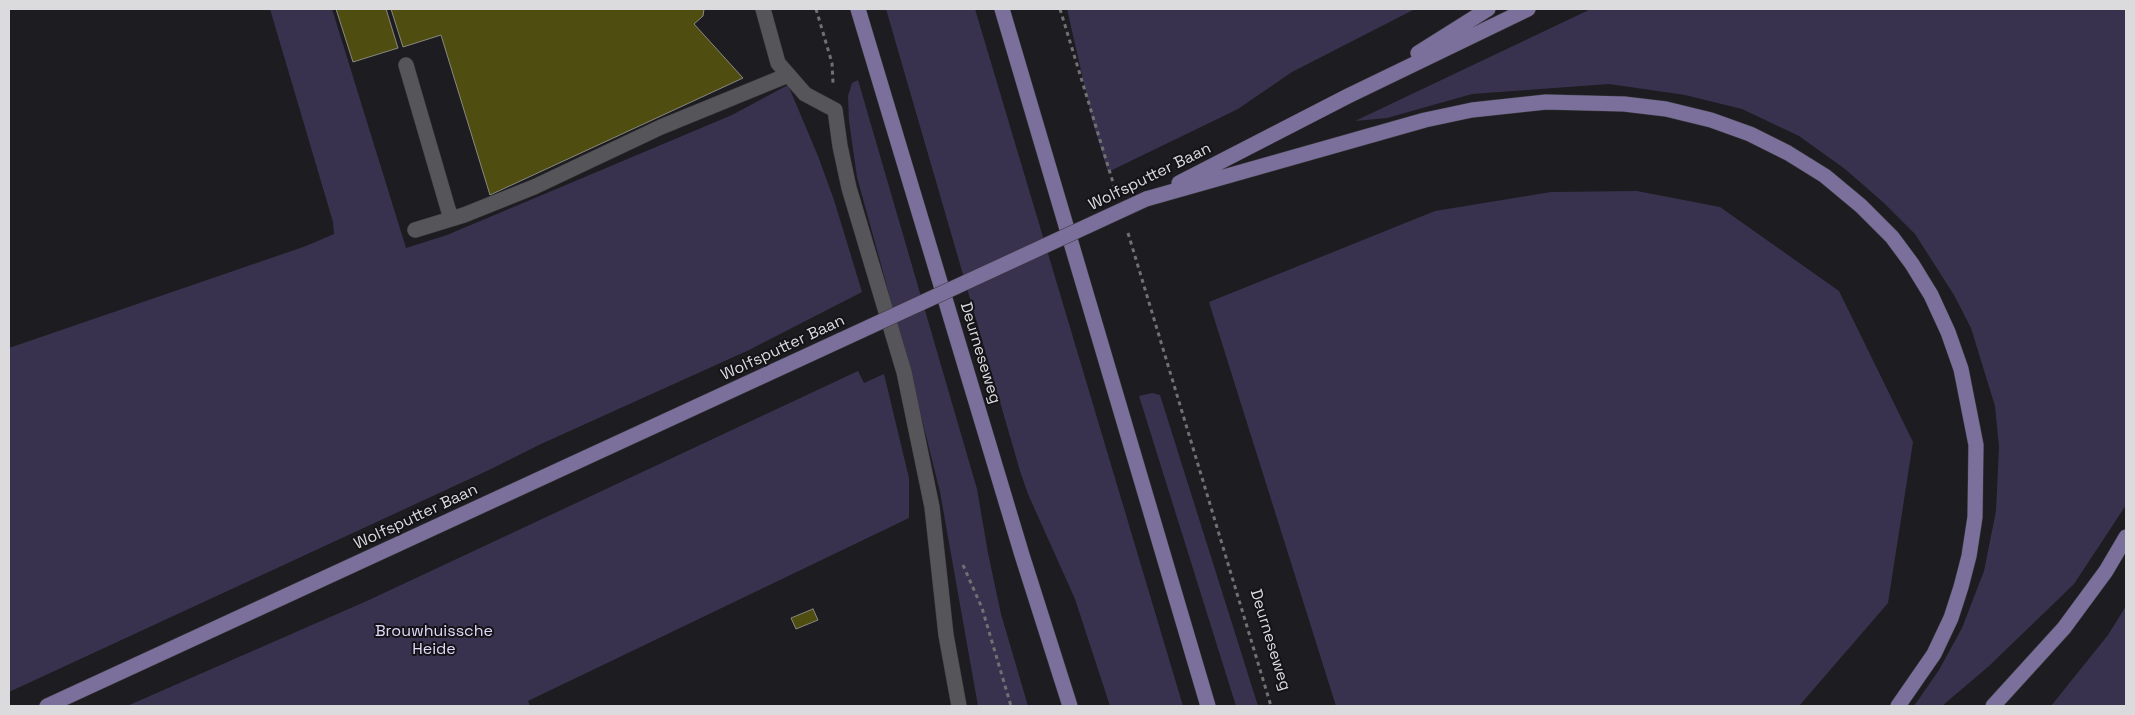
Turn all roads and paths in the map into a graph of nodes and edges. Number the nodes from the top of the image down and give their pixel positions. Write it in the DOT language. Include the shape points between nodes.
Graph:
graph roads {
  1 [pos="762,9"];
  2 [pos="816,9"];
  3 [pos="858,9"];
  4 [pos="1002,9"];
  5 [pos="1060,9"];
  6 [pos="1488,9"];
  7 [pos="1528,9"];
  8 [pos="406,65"];
  9 [pos="788,75"];
  10 [pos="1348,96"];
  11 [pos="835,110"];
  12 [pos="1115,190"];
  13 [pos="1146,200"];
  14 [pos="451,219"];
  15 [pos="1127,228"];
  16 [pos="415,230"];
  17 [pos="2126,537"];
  18 [pos="962,562"];
  19 [pos="47,706"];
  20 [pos="959,706"];
  21 [pos="1011,706"];
  22 [pos="1070,706"];
  23 [pos="1208,706"];
  24 [pos="1272,706"];
  25 [pos="1898,706"];
  26 [pos="1993,706"];
  1 -- 9 [label="street" via="778,63"];
  2 -- 11 [label="path" via="832,63"];
  3 -- 22 [label="main road, Deurneseweg"];
  4 -- 23 [label="main road"];
  5 -- 12 [label="path"];
  6 -- 10 [label="main road"];
  7 -- 10 [label="main road, Wolfsputter Baan"];
  8 -- 14 [label="street"];
  9 -- 11 [label="street" via="805,94"];
  9 -- 14 [label="street" via="661,127 534,188"];
  10 -- 13 [label="main road, Wolfsputter Baan"];
  11 -- 20 [label="street" via="849,188 904,372 932,507 946,635"];
  13 -- 19 [label="main road, Wolfsputter Baan, bridge"];
  13 -- 25 [label="main road" via="1425,120 1472,110 1546,102 1624,104 1666,109 1711,120 1750,134 1825,176 1892,237 1931,295 1961,368 1976,445 1975,517 1969,556 1952,618 1934,654"];
  14 -- 16 [label="street"];
  15 -- 24 [label="path, Deurneseweg"];
  17 -- 26 [label="main road" via="2106,571 2064,628"];
  18 -- 21 [label="path" via="982,608"];
}
